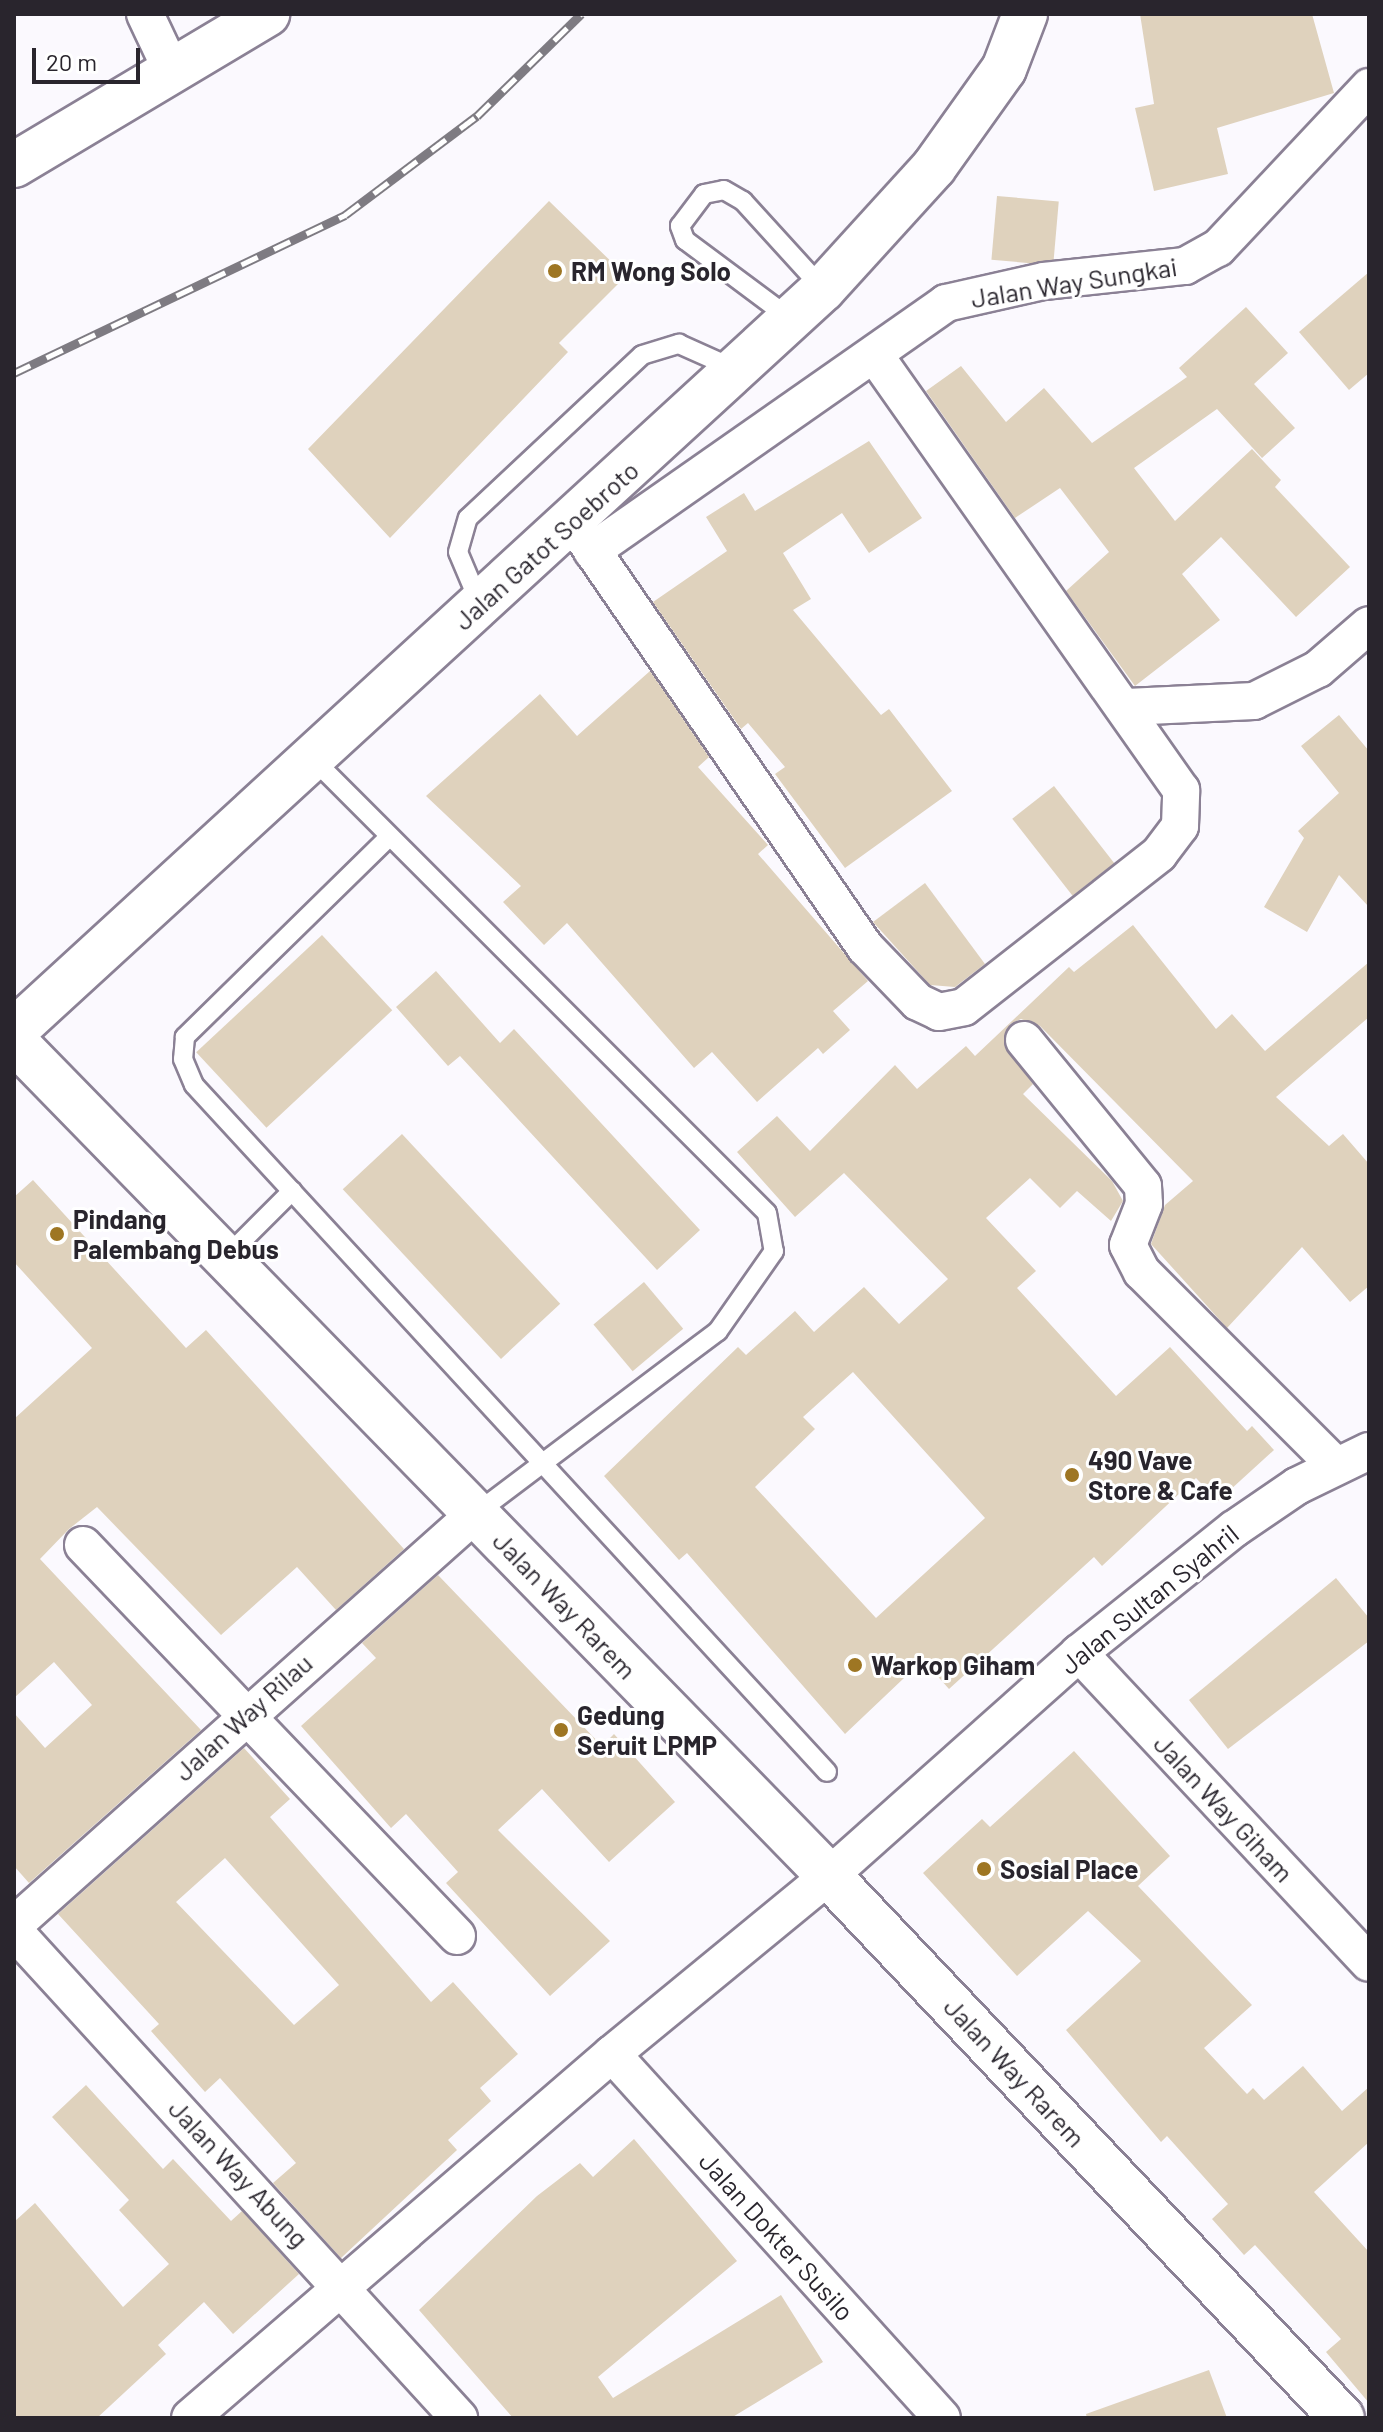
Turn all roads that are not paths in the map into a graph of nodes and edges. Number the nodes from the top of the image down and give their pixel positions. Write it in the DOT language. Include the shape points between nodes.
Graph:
graph roads {
  1 [pos="145,14"];
  2 [pos="267,14"];
  3 [pos="1025,14"];
  4 [pos="172,71"];
  5 [pos="1369,87"];
  6 [pos="14,165"];
  7 [pos="823,289"];
  8 [pos="791,319"];
  9 [pos="876,357"];
  10 [pos="738,370"];
  11 [pos="582,536"];
  12 [pos="480,605"];
  13 [pos="1366,633"];
  14 [pos="1127,707"];
  15 [pos="312,758"];
  16 [pos="389,837"];
  17 [pos="14,1031"];
  18 [pos="1024,1040"];
  19 [pos="14,1041"];
  20 [pos="292,1191"];
  21 [pos="225,1258"];
  22 [pos="1369,1451"];
  23 [pos="543,1464"];
  24 [pos="1335,1465"];
  25 [pos="475,1514"];
  26 [pos="83,1545"];
  27 [pos="1079,1653"];
  28 [pos="245,1713"];
  29 [pos="827,1772"];
  30 [pos="829,1876"];
  31 [pos="14,1928"];
  32 [pos="457,1936"];
  33 [pos="1369,1963"];
  34 [pos="612,2054"];
  35 [pos="345,2287"];
  36 [pos="190,2418"];
  37 [pos="459,2418"];
  38 [pos="942,2418"];
  39 [pos="1342,2418"];
  1 -- 4 [label="street"];
  2 -- 4 [label="street"];
  3 -- 7 [label="street, Jalan Gatot Soebroto" via="1004,69 934,167"];
  4 -- 6 [label="street"];
  5 -- 9 [label="street, Jalan Way Sungkai" via="1218,248 1185,266 1044,281 946,303"];
  7 -- 8 [label="street, Jalan Gatot Soebroto"];
  7 -- 8 [label="lane" via="743,201 724,190 704,194 680,226 685,240"];
  8 -- 10 [label="street, Jalan Gatot Soebroto"];
  9 -- 11 [label="street, Jalan Way Sungkai"];
  9 -- 14 [label="street"];
  10 -- 11 [label="street, Jalan Gatot Soebroto"];
  10 -- 12 [label="lane" via="679,344 642,355 468,518 458,552"];
  11 -- 12 [label="street, Jalan Gatot Soebroto"];
  11 -- 14 [label="street" via="865,947 918,1002 939,1012 976,999 1159,854 1180,826 1181,790"];
  12 -- 15 [label="street, Jalan Gatot Soebroto"];
  13 -- 14 [label="street" via="1318,669 1254,701"];
  15 -- 16 [label="lane"];
  15 -- 17 [label="street, Jalan Gatot Soebroto"];
  16 -- 20 [label="lane" via="185,1037 183,1059 194,1085"];
  16 -- 23 [label="lane" via="767,1213 774,1251 718,1331"];
  18 -- 24 [label="street" via="1143,1186 1144,1204 1128,1245 1142,1272"];
  19 -- 21 [label="street, Jalan Way Rarem"];
  20 -- 21 [label="lane"];
  20 -- 23 [label="lane"];
  21 -- 25 [label="street, Jalan Way Rarem"];
  22 -- 24 [label="street, Jalan Sultan Syahril"];
  23 -- 25 [label="lane"];
  23 -- 29 [label="lane"];
  24 -- 27 [label="street, Jalan Sultan Syahril" via="1234,1529"];
  25 -- 28 [label="street, Jalan Way Rilau"];
  25 -- 30 [label="street, Jalan Way Rarem"];
  26 -- 28 [label="street"];
  27 -- 30 [label="street, Jalan Sultan Syahril"];
  27 -- 33 [label="street, Jalan Way Giham"];
  28 -- 31 [label="street, Jalan Way Rilau"];
  28 -- 32 [label="street"];
  30 -- 34 [label="street, Jalan Sultan Syahril"];
  30 -- 39 [label="street, Jalan Way Rarem"];
  31 -- 35 [label="street, Jalan Way Abung"];
  34 -- 35 [label="street, Jalan Sultan Syahril"];
  34 -- 38 [label="street, Jalan Dokter Susilo"];
  35 -- 36 [label="street, Jalan Sultan Syahril"];
  35 -- 37 [label="street, Jalan Way Abung"];
}
